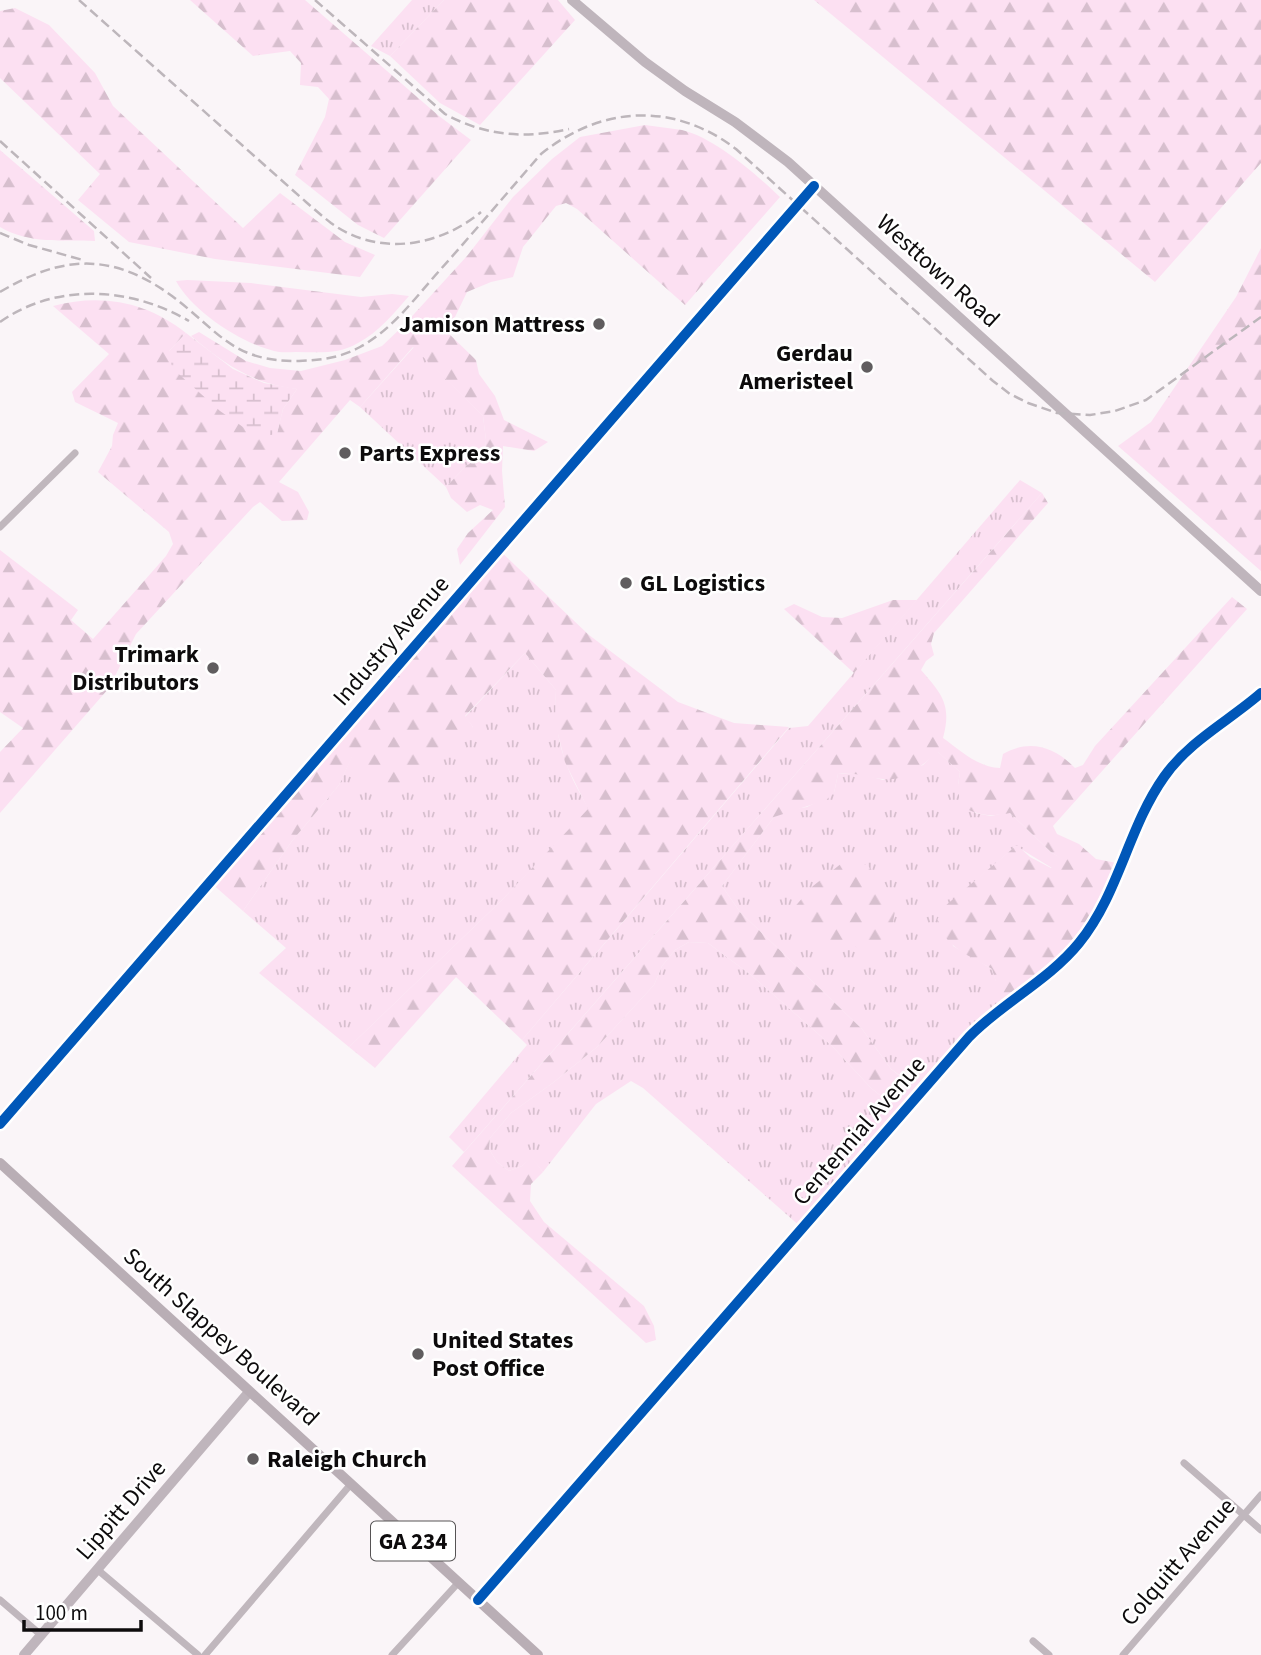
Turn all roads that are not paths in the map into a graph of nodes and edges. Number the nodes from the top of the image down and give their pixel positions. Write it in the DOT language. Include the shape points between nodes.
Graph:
graph roads {
  1 [pos="572,0"];
  2 [pos="814,186"];
  3 [pos="75,453"];
  4 [pos="0,527"];
  5 [pos="1261,591"];
  6 [pos="1261,693"];
  7 [pos="0,1124"];
  8 [pos="0,1163"];
  9 [pos="0,1176"];
  10 [pos="23,1185"];
  11 [pos="250,1392"];
  12 [pos="1184,1463"];
  13 [pos="351,1484"];
  14 [pos="1261,1495"];
  15 [pos="1244,1515"];
  16 [pos="1261,1530"];
  17 [pos="98,1570"];
  18 [pos="458,1582"];
  19 [pos="0,1600"];
  20 [pos="478,1600"];
  21 [pos="41,1636"];
  22 [pos="1033,1641"];
  23 [pos="24,1655"];
  24 [pos="198,1655"];
  25 [pos="205,1655"];
  26 [pos="392,1655"];
  27 [pos="538,1655"];
  28 [pos="1049,1655"];
  29 [pos="1123,1655"];
  1 -- 2 [label="street, Westtown Road" via="665,76 768,145"];
  2 -- 5 [label="street, Westtown Road"];
  2 -- 7 [label="street, Industry Avenue"];
  3 -- 4 [label="street"];
  6 -- 20 [label="street, Centennial Avenue" via="1197,742 1163,778 1079,944 969,1037"];
  8 -- 10 [label="main road, South Slappey Boulevard / GA 234"];
  9 -- 10 [label="main road"];
  10 -- 11 [label="main road, South Slappey Boulevard / GA 234"];
  11 -- 13 [label="main road, South Slappey Boulevard / GA 234"];
  11 -- 17 [label="street, Lippitt Drive"];
  12 -- 15 [label="street"];
  13 -- 18 [label="main road, South Slappey Boulevard / GA 234"];
  13 -- 25 [label="street"];
  14 -- 15 [label="street, Colquitt Avenue"];
  15 -- 16 [label="street"];
  15 -- 29 [label="street, Colquitt Avenue"];
  17 -- 21 [label="street, Lippitt Drive"];
  17 -- 24 [label="street"];
  18 -- 20 [label="main road, South Slappey Boulevard / GA 234"];
  18 -- 26 [label="street"];
  19 -- 21 [label="street"];
  20 -- 27 [label="main road, South Slappey Boulevard / GA 234"];
  21 -- 23 [label="street, Lippitt Drive"];
  22 -- 28 [label="street"];
}
